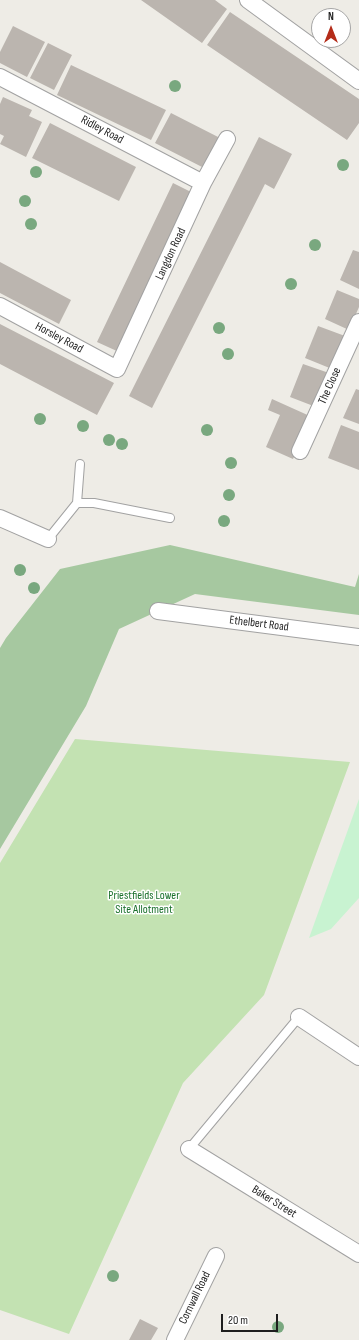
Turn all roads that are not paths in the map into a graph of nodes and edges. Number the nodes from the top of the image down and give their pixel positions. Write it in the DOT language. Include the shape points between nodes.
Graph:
graph roads {
  1 [pos="248,0"];
  2 [pos="0,77"];
  3 [pos="359,81"];
  4 [pos="227,139"];
  5 [pos="203,183"];
  6 [pos="0,306"];
  7 [pos="359,322"];
  8 [pos="117,369"];
  9 [pos="300,451"];
  10 [pos="80,464"];
  11 [pos="77,503"];
  12 [pos="0,518"];
  13 [pos="170,518"];
  14 [pos="48,539"];
  15 [pos="158,611"];
  16 [pos="359,637"];
  17 [pos="299,1017"];
  18 [pos="359,1057"];
  19 [pos="189,1149"];
  20 [pos="359,1254"];
  21 [pos="216,1256"];
  22 [pos="175,1340"];
  1 -- 3 [label="street"];
  2 -- 5 [label="street, Ridley Road"];
  4 -- 5 [label="street, Langdon Road"];
  5 -- 8 [label="street, Langdon Road"];
  6 -- 8 [label="street, Horsley Road"];
  7 -- 9 [label="street, The Close"];
  10 -- 11 [label="lane"];
  11 -- 13 [label="lane" via="94,503"];
  11 -- 14 [label="lane"];
  12 -- 14 [label="street"];
  15 -- 16 [label="street, Ethelbert Road"];
  17 -- 18 [label="street"];
  17 -- 19 [label="lane"];
  19 -- 20 [label="street, Baker Street"];
  21 -- 22 [label="street, Cornwall Road"];
}
